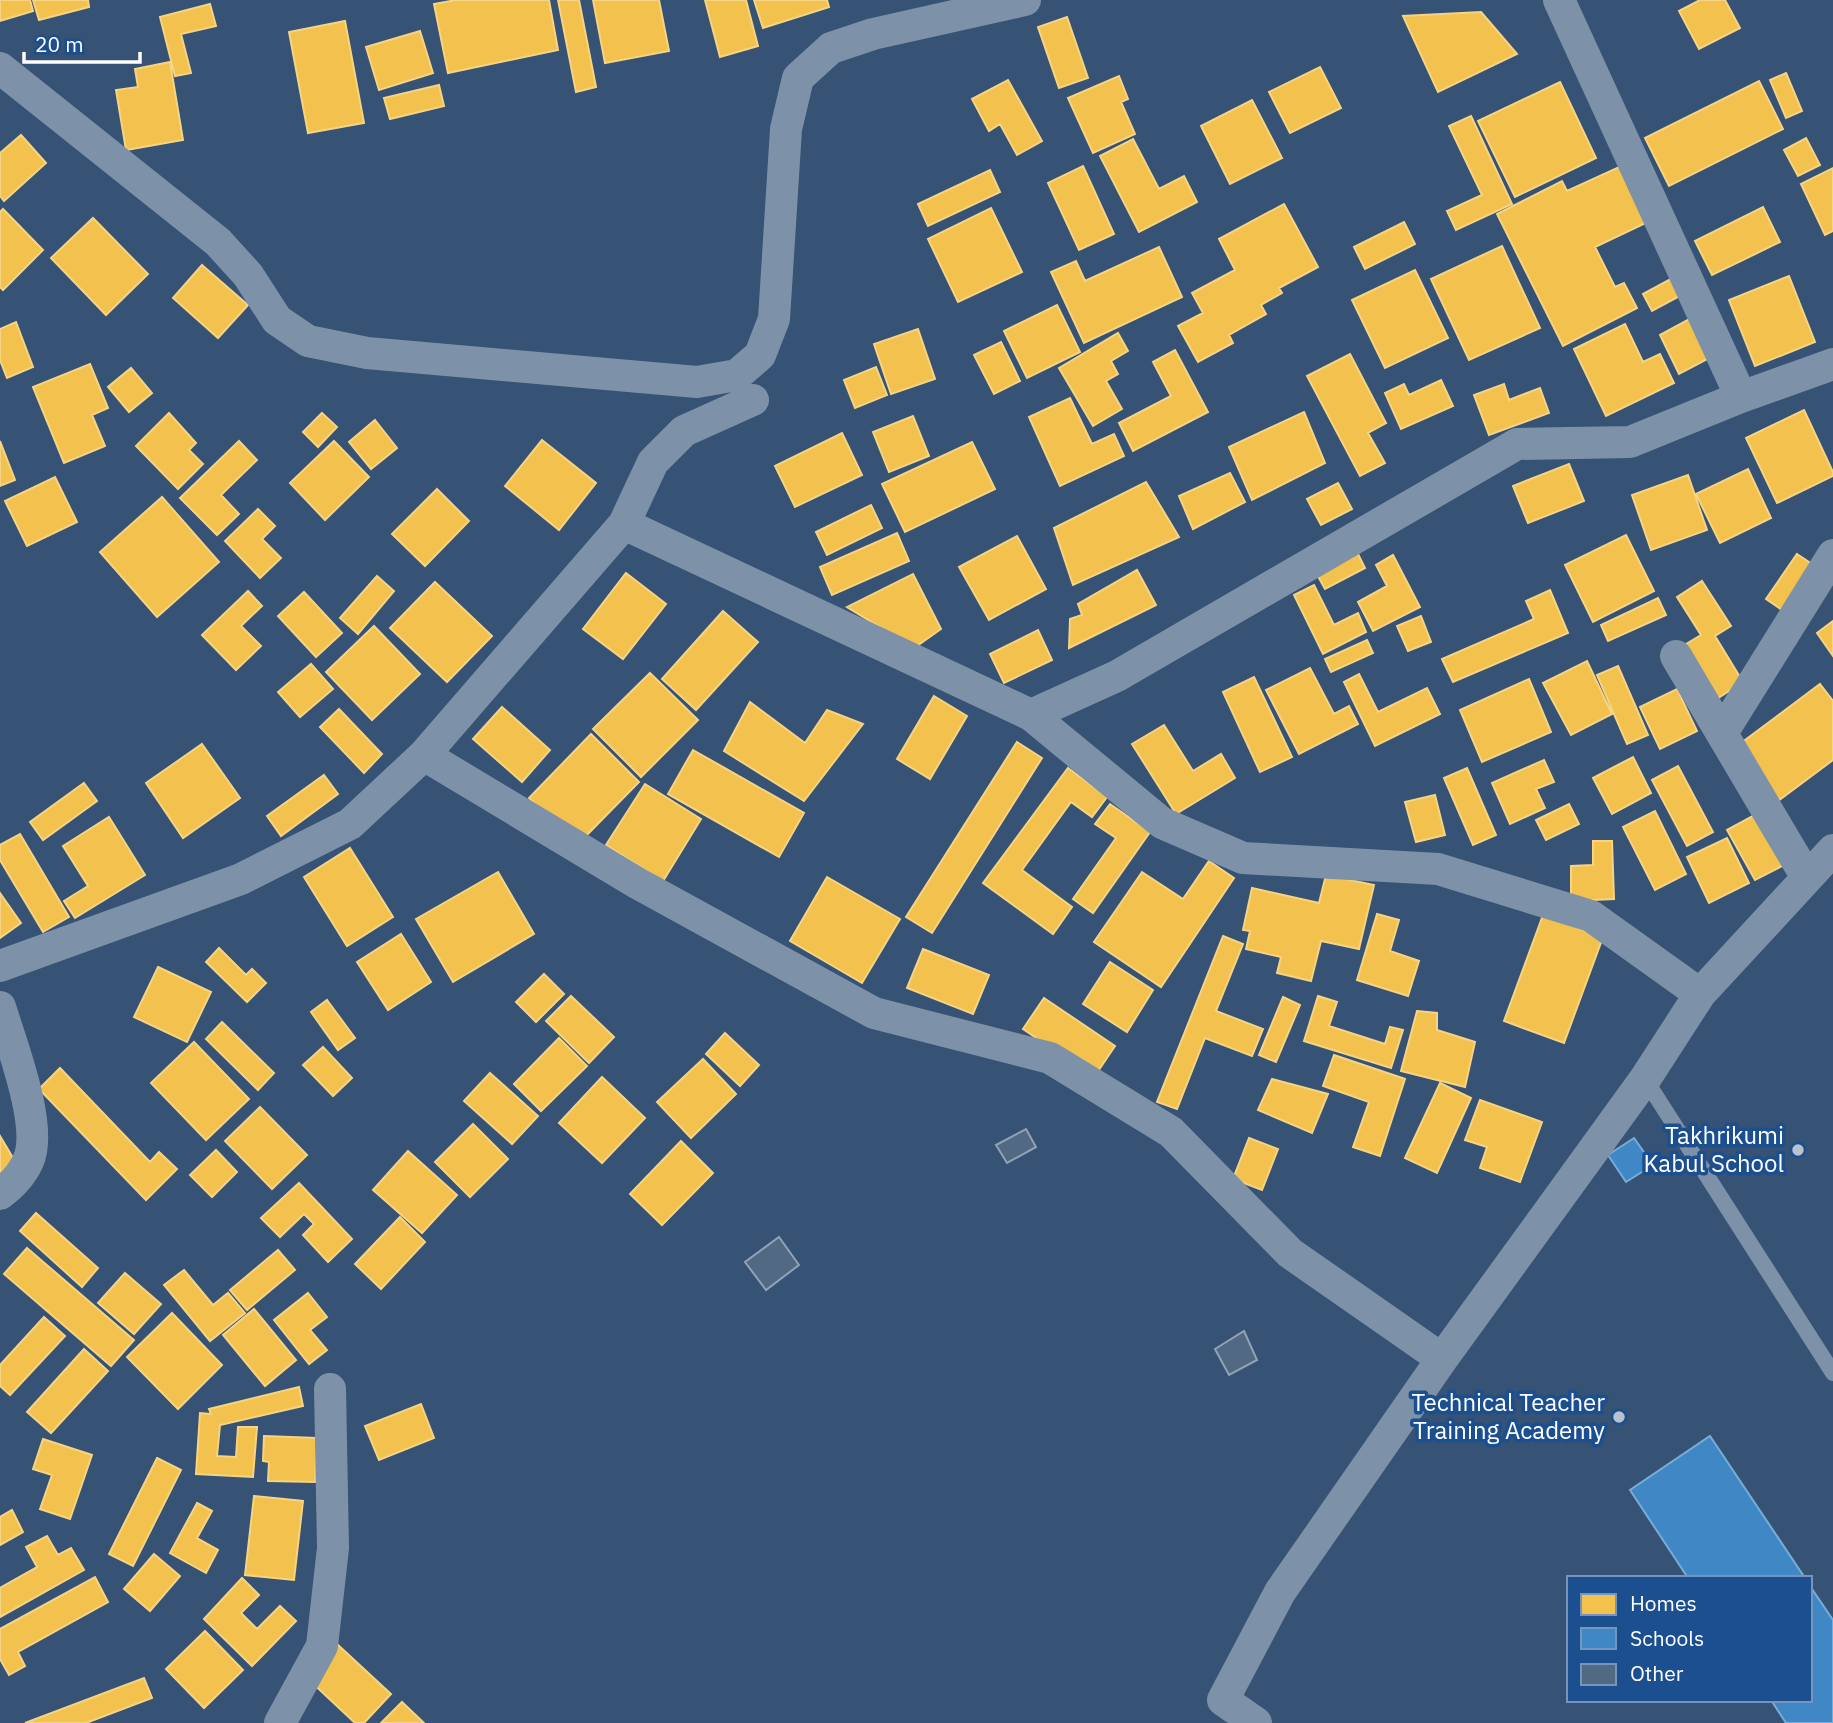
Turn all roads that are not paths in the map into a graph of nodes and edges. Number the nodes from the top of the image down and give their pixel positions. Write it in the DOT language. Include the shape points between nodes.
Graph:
graph roads {
  1 [pos="1025,0"];
  2 [pos="1559,0"];
  3 [pos="0,68"];
  4 [pos="1833,364"];
  5 [pos="1741,397"];
  6 [pos="753,400"];
  7 [pos="624,524"];
  8 [pos="1833,555"];
  9 [pos="1676,656"];
  10 [pos="1031,715"];
  11 [pos="1722,733"];
  12 [pos="424,755"];
  13 [pos="1833,850"];
  14 [pos="1806,876"];
  15 [pos="0,965"];
  16 [pos="1700,994"];
  17 [pos="0,1007"];
  18 [pos="1645,1079"];
  19 [pos="0,1194"];
  20 [pos="1442,1359"];
  21 [pos="1833,1373"];
  22 [pos="330,1389"];
  23 [pos="280,1723"];
  24 [pos="1256,1723"];
  1 -- 3 [label="street" via="873,34 831,48 798,78 786,129 774,319 760,355 737,375 696,382 367,353 308,341 277,320 248,275 218,242"];
  2 -- 5 [label="street"];
  4 -- 5 [label="street"];
  5 -- 10 [label="street" via="1630,442 1517,444 1117,676"];
  6 -- 7 [label="street" via="684,431 653,462"];
  7 -- 10 [label="street"];
  7 -- 12 [label="street"];
  8 -- 11 [label="street"];
  9 -- 11 [label="street"];
  10 -- 16 [label="street" via="1162,823 1243,859 1438,869 1591,916"];
  11 -- 14 [label="street"];
  12 -- 15 [label="street" via="350,824 253,873"];
  12 -- 20 [label="street" via="637,883 874,1013 1050,1058 1171,1132 1290,1253"];
  13 -- 14 [label="street"];
  14 -- 16 [label="street"];
  16 -- 18 [label="street"];
  17 -- 19 [label="street" via="34,1132 29,1160 15,1182"];
  18 -- 20 [label="street"];
  18 -- 21 [label="lane"];
  20 -- 24 [label="street" via="1280,1592 1223,1700"];
  22 -- 23 [label="street" via="332,1548 322,1646"];
}
